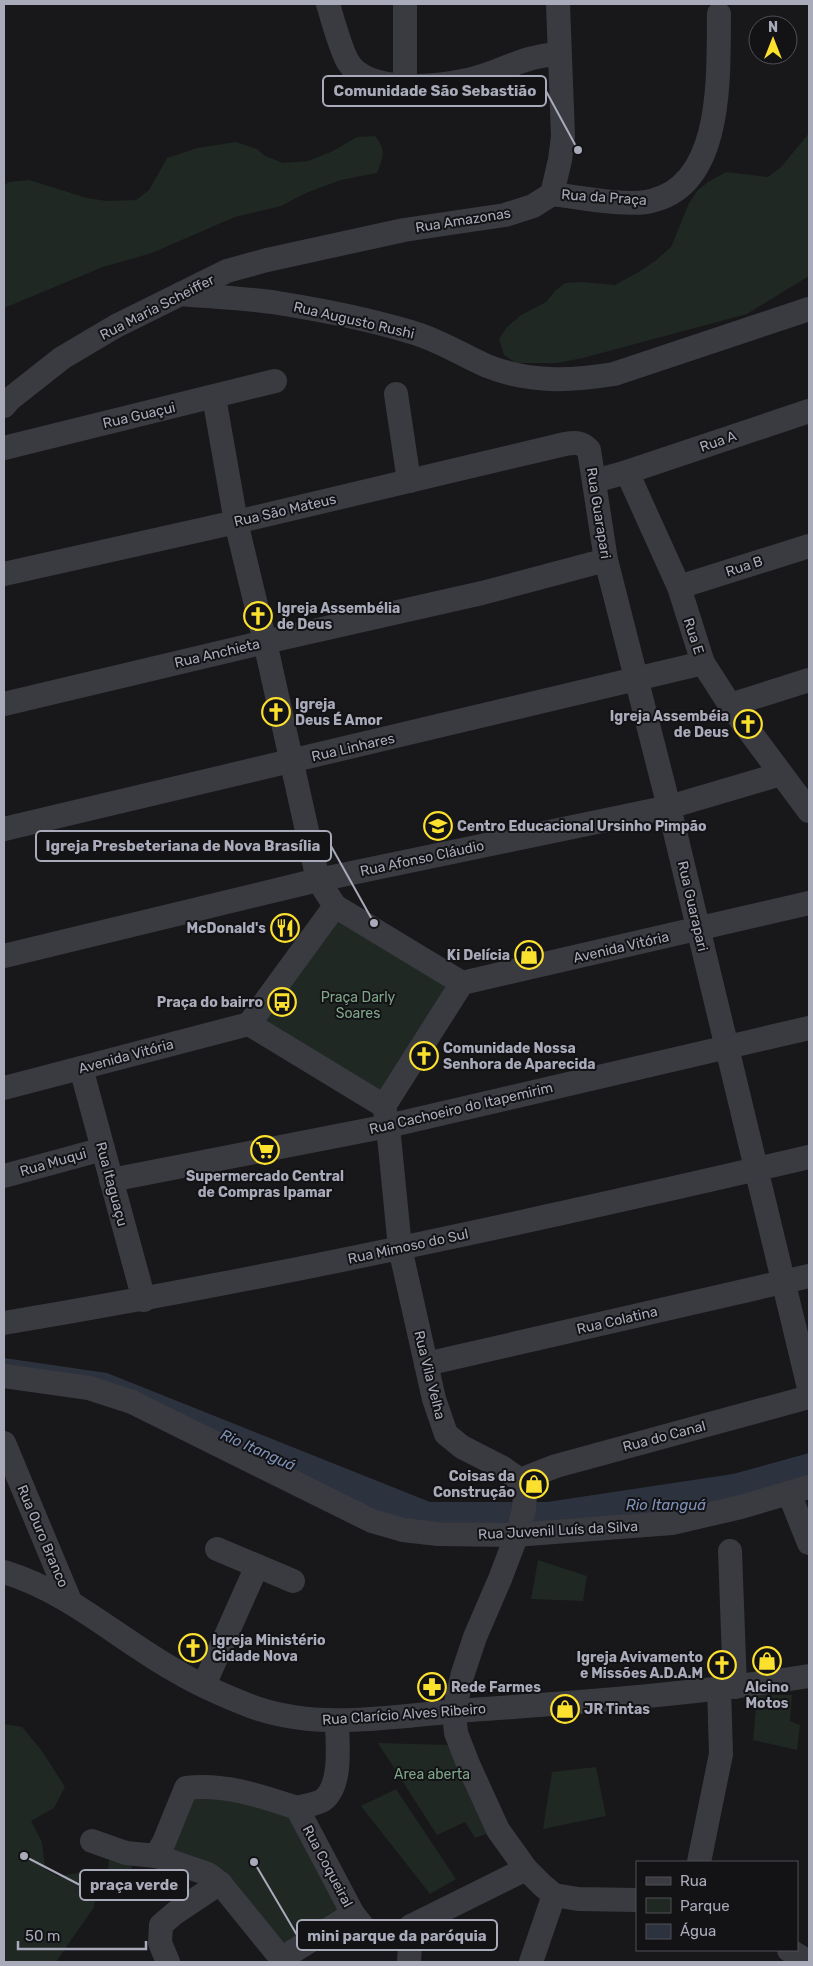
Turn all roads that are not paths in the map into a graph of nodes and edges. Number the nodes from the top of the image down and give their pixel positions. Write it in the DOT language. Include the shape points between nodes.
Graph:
graph roads {
  1 [pos="328,4"];
  2 [pos="405,4"];
  3 [pos="558,4"];
  4 [pos="719,14"];
  5 [pos="560,53"];
  6 [pos="405,86"];
  7 [pos="552,194"];
  8 [pos="329,246"];
  9 [pos="179,294"];
  10 [pos="809,310"];
  11 [pos="274,381"];
  12 [pos="396,394"];
  13 [pos="214,397"];
  14 [pos="4,406"];
  15 [pos="809,411"];
  16 [pos="565,444"];
  17 [pos="4,448"];
  18 [pos="627,472"];
  19 [pos="409,481"];
  20 [pos="595,481"];
  21 [pos="236,522"];
  22 [pos="809,546"];
  23 [pos="606,560"];
  24 [pos="4,574"];
  25 [pos="679,587"];
  26 [pos="265,642"];
  27 [pos="703,663"];
  28 [pos="636,680"];
  29 [pos="809,680"];
  30 [pos="4,704"];
  31 [pos="730,705"];
  32 [pos="291,761"];
  33 [pos="781,774"];
  34 [pos="670,807"];
  35 [pos="809,811"];
  36 [pos="4,830"];
  37 [pos="318,880"];
  38 [pos="809,903"];
  39 [pos="335,906"];
  40 [pos="699,928"];
  41 [pos="4,956"];
  42 [pos="462,984"];
  43 [pos="249,1024"];
  44 [pos="809,1028"];
  45 [pos="727,1046"];
  46 [pos="81,1068"];
  47 [pos="4,1086"];
  48 [pos="386,1116"];
  49 [pos="102,1149"];
  50 [pos="809,1157"];
  51 [pos="756,1169"];
  52 [pos="4,1176"];
  53 [pos="111,1180"];
  54 [pos="400,1248"];
  55 [pos="809,1276"];
  56 [pos="784,1282"];
  57 [pos="144,1300"];
  58 [pos="4,1324"];
  59 [pos="426,1364"];
  60 [pos="4,1376"];
  61 [pos="809,1388"];
  62 [pos="809,1397"];
  63 [pos="4,1443"];
  64 [pos="520,1480"];
  65 [pos="799,1490"];
  66 [pos="520,1525"];
  67 [pos="809,1543"];
  68 [pos="217,1548"];
  69 [pos="730,1551"];
  70 [pos="257,1566"];
  71 [pos="4,1572"];
  72 [pos="293,1581"];
  73 [pos="70,1601"];
  74 [pos="809,1676"];
  75 [pos="204,1685"];
  76 [pos="727,1687"];
  77 [pos="454,1711"];
  78 [pos="337,1721"];
  79 [pos="297,1808"];
  80 [pos="92,1841"];
  81 [pos="156,1856"];
  82 [pos="699,1861"];
  83 [pos="526,1869"];
  84 [pos="220,1883"];
  85 [pos="554,1895"];
  86 [pos="636,1900"];
  87 [pos="353,1914"];
  88 [pos="411,1926"];
  89 [pos="792,1951"];
  90 [pos="168,1962"];
  91 [pos="409,1962"];
  92 [pos="531,1962"];
  93 [pos="809,1962"];
  1 -- 6 [label="street" via="348,62 362,76"];
  2 -- 6 [label="street"];
  3 -- 5 [label="street"];
  4 -- 7 [label="street, Rua da Praça" via="717,100 709,139 698,165 683,184 667,196 651,202"];
  5 -- 6 [label="street" via="531,58 468,80"];
  5 -- 7 [label="street" via="563,136"];
  7 -- 8 [label="street, Rua Amazonas" via="533,206 505,215 404,230"];
  8 -- 9 [label="street, Rua Maria Scheiffer" via="227,272"];
  9 -- 10 [label="street, Rua Augusto Rushi" via="276,303 328,312 413,332 516,376 549,380 614,374"];
  9 -- 14 [label="street, Rua Maria Scheiffer" via="62,358"];
  11 -- 13 [label="street, Rua Guaçui"];
  12 -- 19 [label="street"];
  13 -- 17 [label="street, Rua Guaçui"];
  13 -- 21 [label="street"];
  15 -- 18 [label="street, Rua A"];
  16 -- 19 [label="street, Rua São Mateus"];
  16 -- 20 [label="street, Rua Guarapari" via="576,442 589,450"];
  18 -- 20 [label="street"];
  18 -- 25 [label="street, Rua E"];
  19 -- 21 [label="street, Rua São Mateus"];
  20 -- 23 [label="street, Rua Guarapari"];
  21 -- 24 [label="street, Rua São Mateus"];
  21 -- 26 [label="street"];
  22 -- 25 [label="street, Rua B"];
  23 -- 26 [label="street, Rua Anchieta" via="482,593"];
  23 -- 28 [label="street, Rua Guarapari"];
  25 -- 27 [label="street, Rua E"];
  26 -- 30 [label="street, Rua Anchieta"];
  26 -- 32 [label="street"];
  27 -- 28 [label="street, Rua Linhares"];
  27 -- 31 [label="street, Rua E"];
  28 -- 32 [label="street, Rua Linhares"];
  28 -- 34 [label="street, Rua Guarapari"];
  29 -- 31 [label="street"];
  31 -- 33 [label="street, Rua E"];
  32 -- 36 [label="street, Rua Linhares"];
  32 -- 37 [label="street"];
  33 -- 34 [label="street, Rua Afonso Cláudio"];
  33 -- 35 [label="street, Rua E"];
  34 -- 37 [label="street, Rua Afonso Cláudio"];
  34 -- 40 [label="street, Rua Guarapari"];
  37 -- 39 [label="street"];
  37 -- 41 [label="street, Rua Afonso Cláudio"];
  38 -- 40 [label="street, Avenida Vitória"];
  39 -- 42 [label="street"];
  39 -- 43 [label="street"];
  40 -- 42 [label="street, Avenida Vitória"];
  40 -- 45 [label="street, Rua Guarapari"];
  42 -- 48 [label="street"];
  43 -- 46 [label="street, Avenida Vitória"];
  43 -- 48 [label="street"];
  44 -- 45 [label="street, Rua Cachoeiro do Itapemirim"];
  45 -- 48 [label="street, Rua Cachoeiro do Itapemirim"];
  45 -- 51 [label="street, Rua Guarapari"];
  46 -- 47 [label="street, Avenida Vitória"];
  46 -- 49 [label="street, Rua Itaguaçu"];
  48 -- 53 [label="street, Rua Cachoeiro do Itapemirim"];
  48 -- 54 [label="street, Rua Vila Velha"];
  49 -- 52 [label="street, Rua Muqui"];
  49 -- 53 [label="street, Rua Itaguaçu"];
  50 -- 51 [label="street, Rua Mimoso do Sul"];
  51 -- 54 [label="street, Rua Mimoso do Sul"];
  51 -- 56 [label="street, Rua Guarapari"];
  53 -- 57 [label="street, Rua Itaguaçu"];
  54 -- 57 [label="street, Rua Mimoso do Sul"];
  54 -- 59 [label="street, Rua Vila Velha"];
  55 -- 56 [label="street, Rua Colatina"];
  56 -- 59 [label="street, Rua Colatina"];
  56 -- 61 [label="street, Rua Guarapari"];
  57 -- 58 [label="street, Rua Mimoso do Sul"];
  59 -- 64 [label="street, Rua Vila Velha" via="446,1434 462,1448"];
  60 -- 66 [label="street, Rua Juvenil Luís da Silva" via="90,1388 132,1402 372,1521 403,1530 438,1534"];
  62 -- 64 [label="street, Rua do Canal" via="556,1466"];
  63 -- 73 [label="street, Rua Ouro Branco"];
  64 -- 66 [label="street" via="525,1495"];
  65 -- 66 [label="street, Rua Juvenil Luís da Silva" via="741,1508 672,1523"];
  65 -- 67 [label="street"];
  66 -- 77 [label="street" via="475,1637"];
  68 -- 70 [label="street"];
  69 -- 76 [label="street"];
  70 -- 72 [label="street"];
  70 -- 75 [label="street"];
  71 -- 73 [label="street, Rua Clarício Alves Ribeiro"];
  73 -- 75 [label="street, Rua Clarício Alves Ribeiro" via="177,1672"];
  74 -- 76 [label="street, Rua Clarício Alves Ribeiro"];
  75 -- 78 [label="street, Rua Clarício Alves Ribeiro" via="254,1707 292,1718"];
  76 -- 77 [label="street, Rua Clarício Alves Ribeiro"];
  76 -- 82 [label="street" via="721,1754"];
  77 -- 78 [label="street, Rua Clarício Alves Ribeiro"];
  77 -- 83 [label="street" via="456,1733 498,1830"];
  78 -- 79 [label="street" via="337,1768 333,1786 323,1800"];
  79 -- 81 [label="street, Rua Coqueiral" via="256,1794 205,1786 186,1788"];
  79 -- 87 [label="street, Rua Coqueiral"];
  80 -- 81 [label="street" via="126,1853"];
  81 -- 84 [label="street" via="208,1874"];
  83 -- 85 [label="street"];
  83 -- 88 [label="street, Rua Coqueiral"];
  84 -- 87 [label="street" via="276,1952 284,1957"];
  84 -- 90 [label="street" via="161,1925 160,1944"];
  85 -- 86 [label="street" via="578,1899"];
  85 -- 92 [label="street"];
  87 -- 88 [label="street, Rua Coqueiral" via="368,1933 382,1938"];
  88 -- 91 [label="street"];
  89 -- 93 [label="street"];
}
